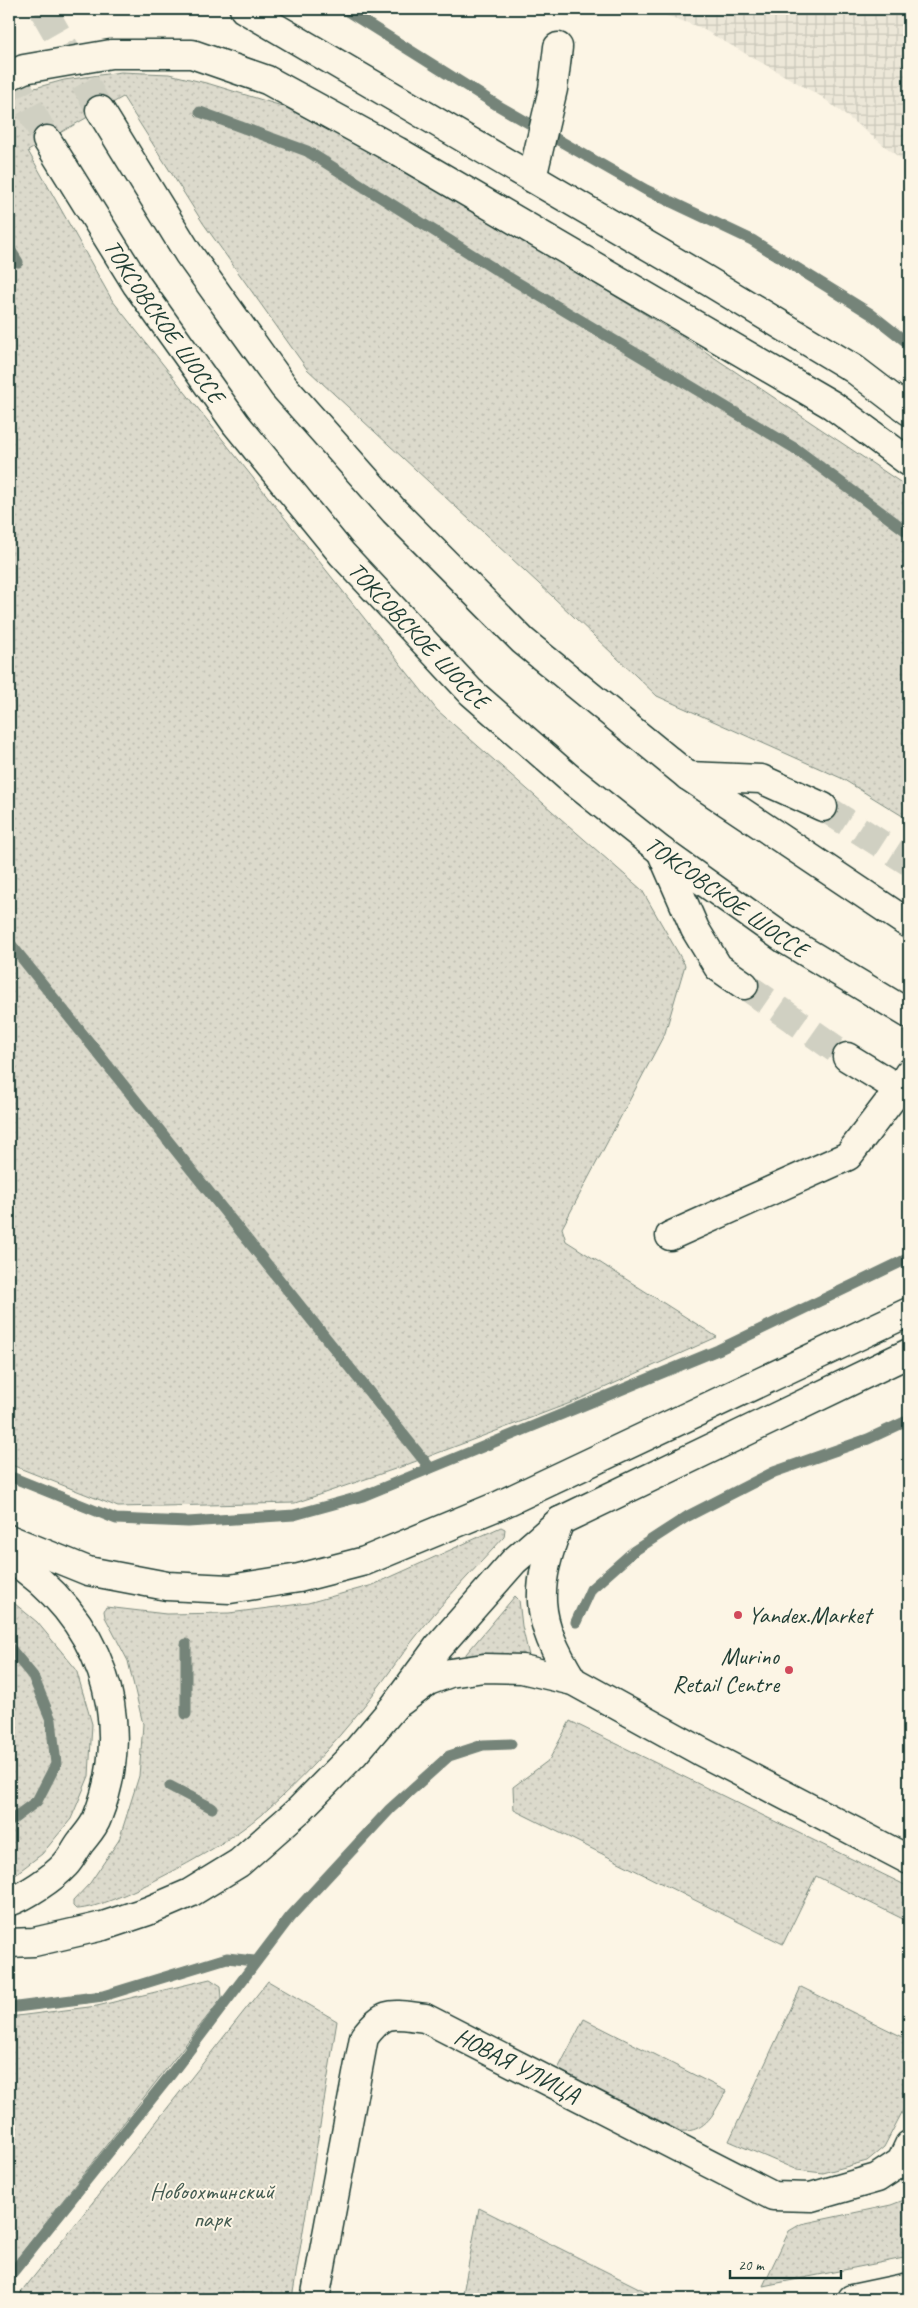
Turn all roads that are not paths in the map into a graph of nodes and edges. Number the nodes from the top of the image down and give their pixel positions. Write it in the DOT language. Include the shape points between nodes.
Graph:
graph roads {
  1 [pos="244,9"];
  2 [pos="558,47"];
  3 [pos="9,76"];
  4 [pos="100,110"];
  5 [pos="47,140"];
  6 [pos="532,178"];
  7 [pos="909,411"];
  8 [pos="909,462"];
  9 [pos="688,776"];
  10 [pos="823,807"];
  11 [pos="661,851"];
  12 [pos="909,924"];
  13 [pos="744,985"];
  14 [pos="909,1014"];
  15 [pos="847,1057"];
  16 [pos="904,1081"];
  17 [pos="670,1236"];
  18 [pos="909,1312"];
  19 [pos="909,1353"];
  20 [pos="560,1520"];
  21 [pos="9,1539"];
  22 [pos="9,1558"];
  23 [pos="573,1681"];
  24 [pos="393,1708"];
  25 [pos="909,1860"];
  26 [pos="9,1902"];
  27 [pos="9,1944"];
  28 [pos="909,2145"];
  29 [pos="909,2287"];
  30 [pos="315,2299"];
  31 [pos="852,2299"];
  1 -- 6 [label="main road"];
  2 -- 6 [label="main road" via="553,89"];
  3 -- 8 [label="main road" via="24,69 112,54 192,54 267,80 397,151 832,405"];
  4 -- 9 [label="main road" via="188,254 284,387 394,511 523,641"];
  5 -- 11 [label="main road, ТОКСОВСКОЕ ШОССЕ" via="137,285 236,424 342,554 471,692 568,777"];
  6 -- 7 [label="main road" via="854,369"];
  9 -- 10 [label="main road" via="761,779"];
  9 -- 12 [label="main road"];
  11 -- 13 [label="main road" via="699,937 718,966"];
  11 -- 14 [label="main road, ТОКСОВСКОЕ ШОССЕ" via="786,940"];
  15 -- 16 [label="main road"];
  16 -- 17 [label="main road" via="848,1156"];
  18 -- 21 [label="main road" via="500,1505 366,1561 299,1578 230,1589 167,1586 88,1571"];
  19 -- 20 [label="main road"];
  20 -- 23 [label="main road" via="546,1556 540,1586 542,1613 547,1635"];
  20 -- 24 [label="main road" via="507,1568 438,1647"];
  22 -- 26 [label="main road" via="25,1568 75,1617 101,1664 114,1723 111,1773 96,1819 65,1865 22,1898"];
  23 -- 24 [label="main road" via="522,1669 484,1668 450,1673 428,1681"];
  23 -- 25 [label="main road"];
  24 -- 27 [label="main road" via="354,1754 239,1863 190,1893 148,1911 102,1926 34,1942"];
  28 -- 30 [label="main road, НОВАЯ УЛИЦА" via="901,2162 877,2178 810,2197 773,2196 424,2018 394,2014 376,2020 364,2037"];
  29 -- 31 [label="main road"];
}
